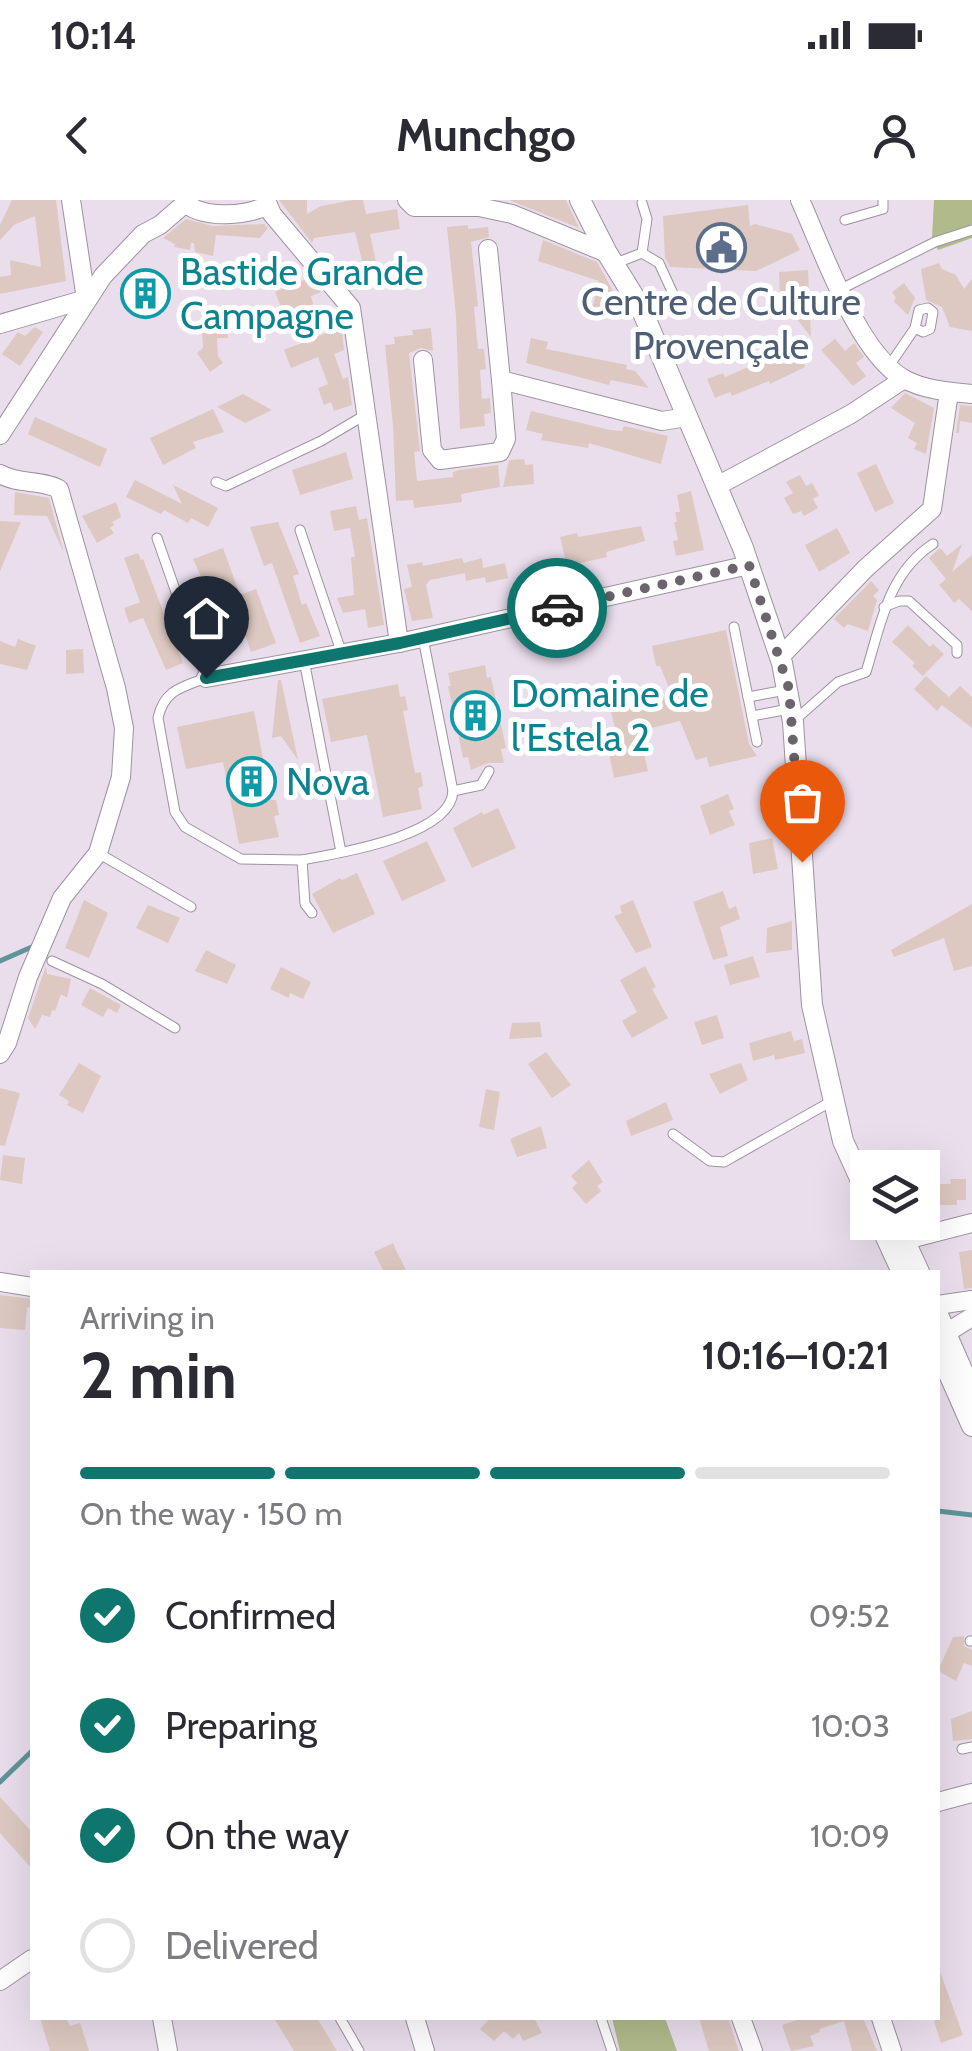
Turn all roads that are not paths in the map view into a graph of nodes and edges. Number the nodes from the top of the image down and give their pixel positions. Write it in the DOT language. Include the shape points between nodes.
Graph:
graph roads {
  1 [pos="71,200"];
  2 [pos="580,200"];
  3 [pos="800,200"];
  4 [pos="883,200"];
  5 [pos="188,202"];
  6 [pos="642,202"];
  7 [pos="268,203"];
  8 [pos="408,203"];
  9 [pos="845,220"];
  10 [pos="972,230"];
  11 [pos="488,248"];
  12 [pos="642,253"];
  13 [pos="610,259"];
  14 [pos="841,289"];
  15 [pos="86,299"];
  16 [pos="680,311"];
  17 [pos="0,324"];
  18 [pos="915,328"];
  19 [pos="424,360"];
  20 [pos="897,373"];
  21 [pos="501,380"];
  22 [pos="949,392"];
  23 [pos="676,393"];
  24 [pos="972,394"];
  25 [pos="366,415"];
  26 [pos="644,415"];
  27 [pos="687,417"];
  28 [pos="0,434"];
  29 [pos="0,474"];
  30 [pos="216,482"];
  31 [pos="717,486"];
  32 [pos="300,530"];
  33 [pos="158,538"];
  34 [pos="933,544"];
  35 [pos="749,565"];
  36 [pos="884,607"];
  37 [pos="734,627"];
  38 [pos="423,638"];
  39 [pos="400,643"];
  40 [pos="958,653"];
  41 [pos="342,654"];
  42 [pos="780,657"];
  43 [pos="304,660"];
  44 [pos="206,678"];
  45 [pos="748,697"];
  46 [pos="791,707"];
  47 [pos="752,716"];
  48 [pos="757,742"];
  49 [pos="489,771"];
  50 [pos="453,791"];
  51 [pos="341,852"];
  52 [pos="98,853"];
  53 [pos="302,860"];
  54 [pos="191,907"];
  55 [pos="312,913"];
  56 [pos="46,958"];
  57 [pos="176,1028"];
  58 [pos="0,1054"];
  59 [pos="836,1103"];
  60 [pos="673,1134"];
  61 [pos="861,1150"];
  62 [pos="850,1156"];
  63 [pos="972,1222"];
  64 [pos="940,1228"];
  65 [pos="898,1240"];
  66 [pos="899,1240"];
  67 [pos="902,1270"];
  68 [pos="918,1270"];
  69 [pos="0,1282"];
  70 [pos="30,1287"];
  71 [pos="972,1300"];
  72 [pos="940,1305"];
  73 [pos="972,1317"];
  74 [pos="940,1341"];
  75 [pos="972,1394"];
  76 [pos="972,1426"];
  77 [pos="972,1793"];
  78 [pos="940,1801"];
  79 [pos="30,1960"];
  80 [pos="0,1981"];
  81 [pos="162,2020"];
  82 [pos="341,2020"];
  83 [pos="416,2020"];
  84 [pos="601,2020"];
  85 [pos="742,2020"];
  86 [pos="882,2020"];
  87 [pos="168,2051"];
  88 [pos="359,2051"];
  89 [pos="425,2051"];
  90 [pos="612,2051"];
  91 [pos="753,2051"];
  92 [pos="892,2051"];
  1 -- 15 [label="street"];
  2 -- 13 [label="street"];
  3 -- 14 [label="street"];
  4 -- 9 [label="lane" via="883,209"];
  5 -- 7 [label="street" via="194,210 244,215"];
  5 -- 15 [label="street" via="143,234"];
  6 -- 12 [label="lane"];
  7 -- 25 [label="street" via="351,308"];
  8 -- 13 [label="street" via="512,214"];
  10 -- 14 [label="lane"];
  11 -- 21 [label="street"];
  12 -- 13 [label="lane"];
  12 -- 16 [label="lane" via="658,262"];
  13 -- 23 [label="street" via="641,308"];
  14 -- 20 [label="street" via="872,351"];
  15 -- 17 [label="street"];
  15 -- 28 [label="street"];
  18 -- 20 [label="lane"];
  19 -- 21 [label="street" via="432,450 440,460 500,452 506,440"];
  20 -- 22 [label="street"];
  20 -- 31 [label="street" via="852,414"];
  21 -- 26 [label="street"];
  22 -- 24 [label="street"];
  22 -- 42 [label="street" via="932,509"];
  23 -- 26 [label="street"];
  23 -- 27 [label="street"];
  25 -- 30 [label="lane" via="226,486"];
  25 -- 39 [label="street"];
  26 -- 27 [label="street" via="662,421"];
  27 -- 31 [label="street"];
  29 -- 52 [label="street" via="59,489 106,647 124,728 121,777"];
  31 -- 35 [label="street"];
  32 -- 41 [label="lane"];
  33 -- 44 [label="lane"];
  34 -- 36 [label="lane" via="917,554"];
  35 -- 38 [label="street"];
  35 -- 42 [label="street"];
  36 -- 40 [label="lane" via="909,601 958,645"];
  36 -- 46 [label="lane" via="866,672"];
  37 -- 45 [label="lane"];
  38 -- 39 [label="street"];
  38 -- 50 [label="lane"];
  39 -- 41 [label="street"];
  41 -- 43 [label="street"];
  42 -- 46 [label="street"];
  43 -- 44 [label="street"];
  43 -- 51 [label="lane"];
  44 -- 53 [label="lane" via="172,690 161,704 175,812 185,828 241,860"];
  45 -- 46 [label="lane"];
  45 -- 47 [label="lane"];
  46 -- 47 [label="lane"];
  46 -- 59 [label="street" via="812,1005"];
  47 -- 48 [label="lane"];
  49 -- 50 [label="lane" via="481,785"];
  50 -- 51 [label="lane" via="436,821"];
  51 -- 53 [label="lane"];
  52 -- 54 [label="lane"];
  52 -- 56 [label="street" via="62,898"];
  53 -- 55 [label="lane" via="304,904"];
  56 -- 57 [label="lane"];
  56 -- 58 [label="street" via="28,977"];
  59 -- 60 [label="lane" via="724,1162"];
  59 -- 61 [label="street"];
  59 -- 62 [label="street"];
  63 -- 64 [label="street"];
  65 -- 67 [label="street"];
  66 -- 68 [label="street"];
  69 -- 70 [label="street"];
  71 -- 72 [label="street"];
  73 -- 74 [label="street"];
  74 -- 75 [label="street"];
  74 -- 76 [label="street"];
  77 -- 78 [label="street"];
  79 -- 80 [label="street"];
  81 -- 87 [label="street"];
  82 -- 88 [label="lane"];
  83 -- 89 [label="street"];
  84 -- 90 [label="lane"];
  85 -- 91 [label="street"];
  86 -- 92 [label="street"];
}
